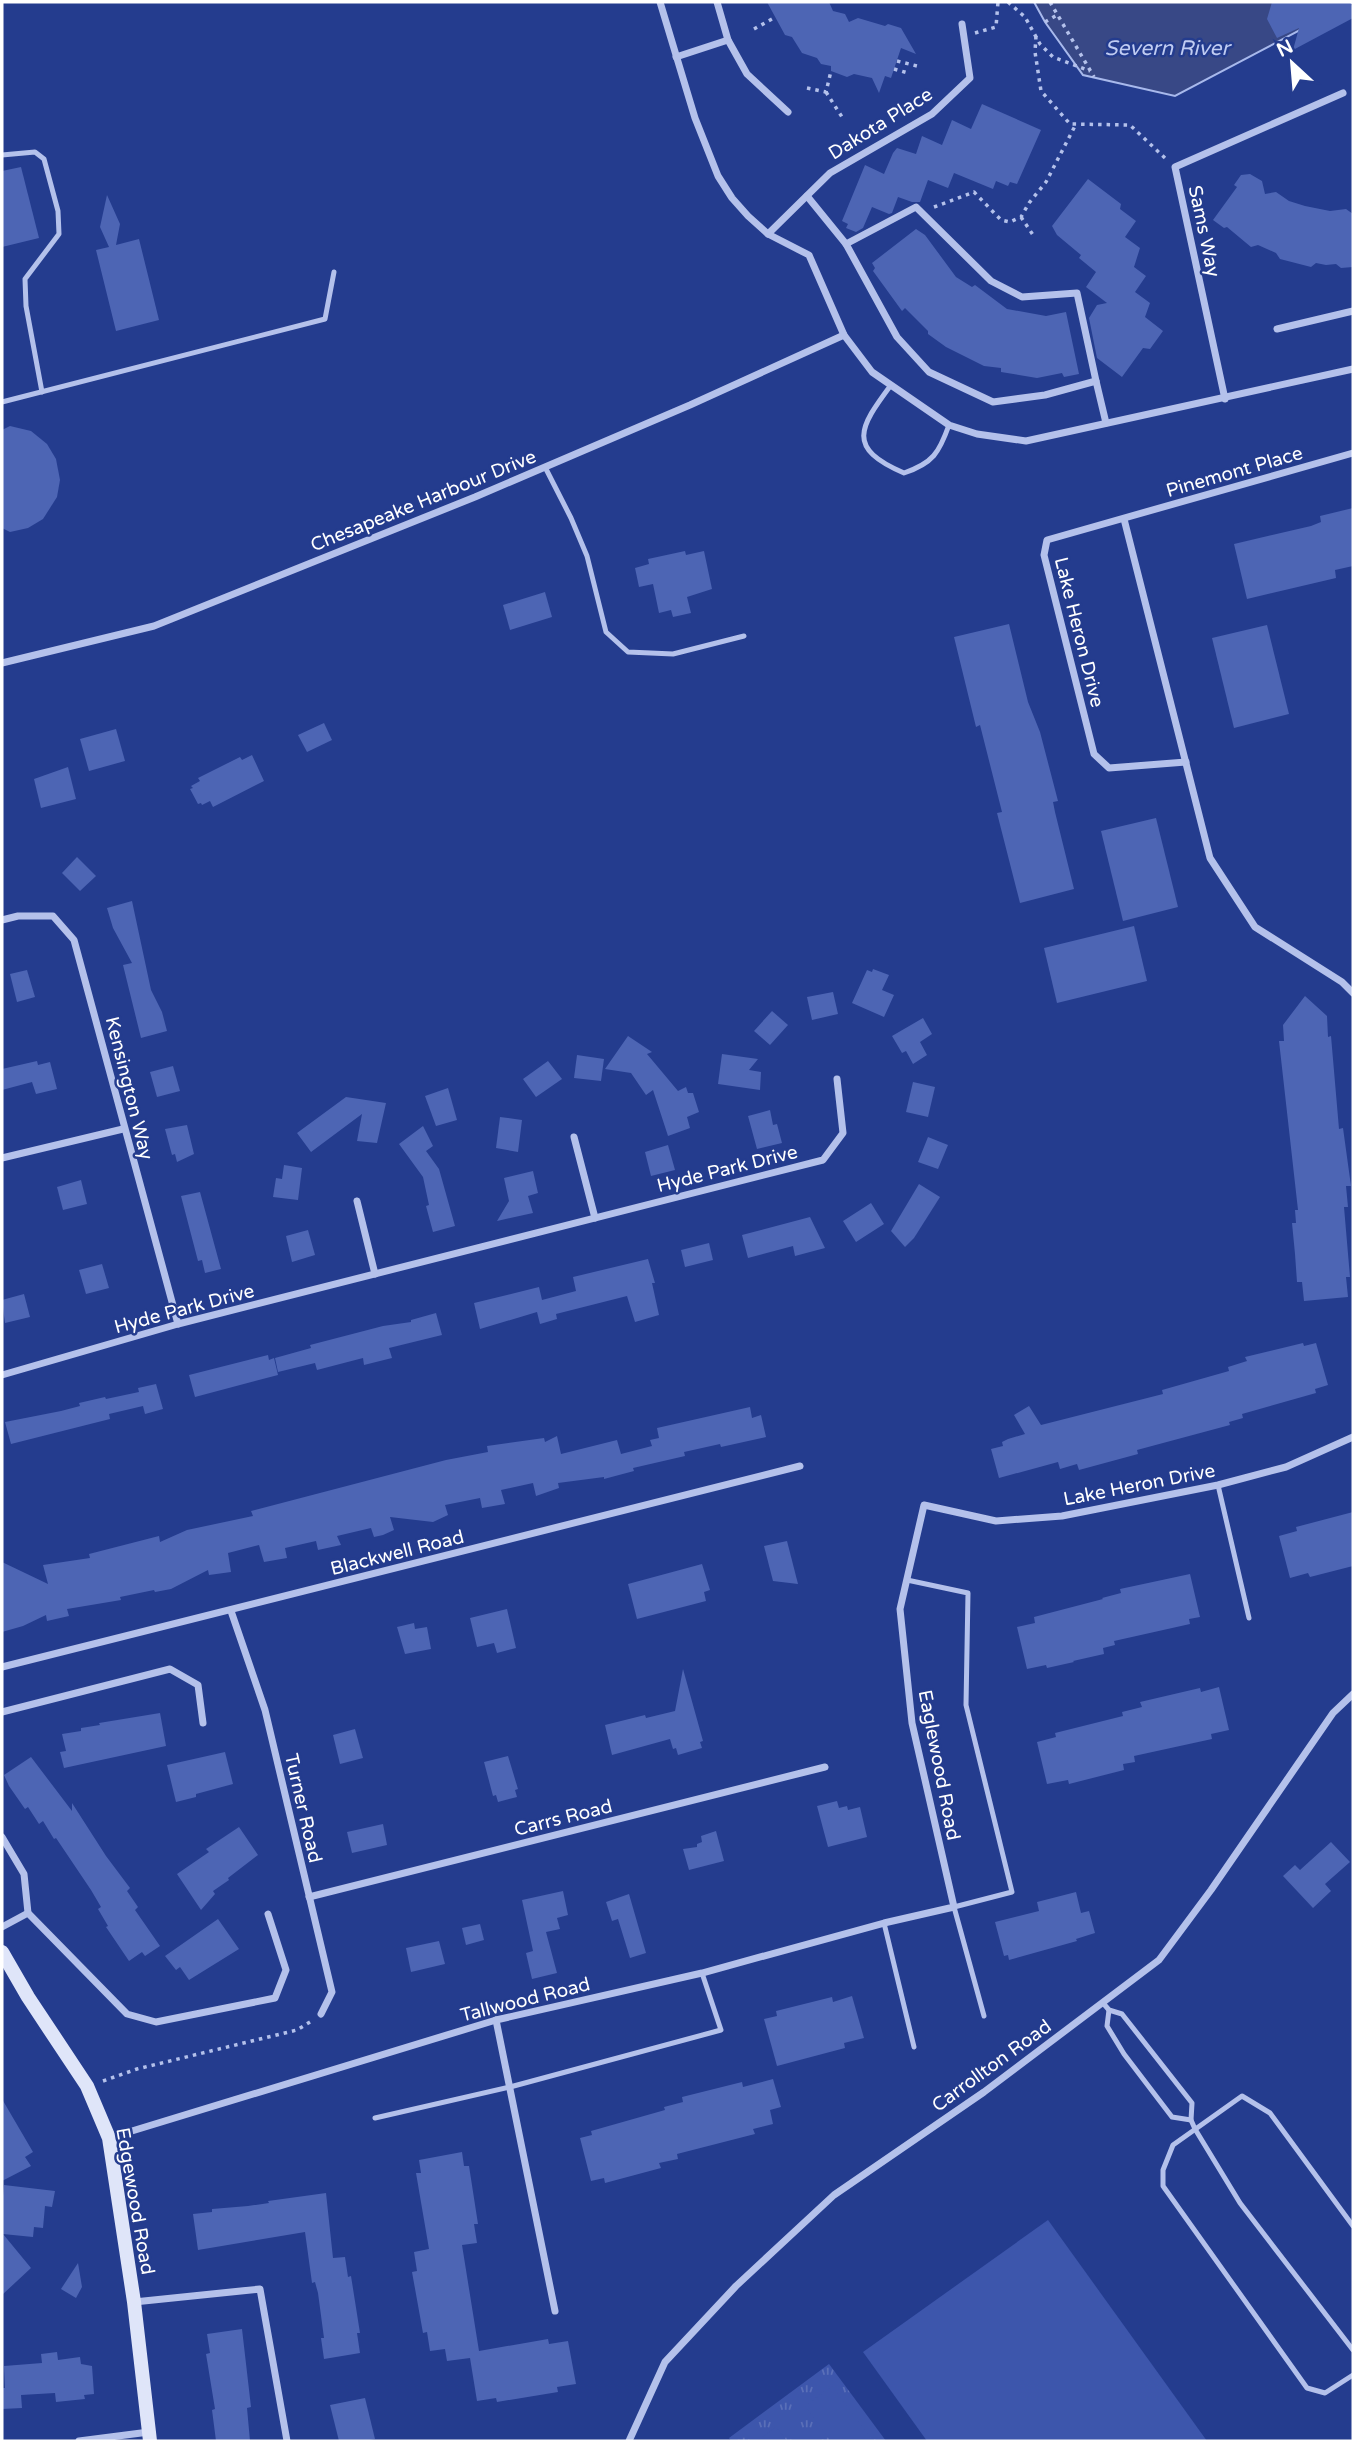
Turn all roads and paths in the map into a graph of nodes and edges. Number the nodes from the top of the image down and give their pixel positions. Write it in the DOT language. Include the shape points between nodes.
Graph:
graph roads {
  1 [pos="660,2"];
  2 [pos="717,2"];
  3 [pos="998,2"];
  4 [pos="1008,2"];
  5 [pos="1050,2"];
  6 [pos="1057,15"];
  7 [pos="772,19"];
  8 [pos="1045,22"];
  9 [pos="962,23"];
  10 [pos="754,29"];
  11 [pos="963,36"];
  12 [pos="1036,36"];
  13 [pos="728,40"];
  14 [pos="676,57"];
  15 [pos="897,61"];
  16 [pos="917,66"];
  17 [pos="894,69"];
  18 [pos="831,71"];
  19 [pos="1090,71"];
  20 [pos="908,72"];
  21 [pos="1094,77"];
  22 [pos="807,88"];
  23 [pos="825,92"];
  24 [pos="1343,93"];
  25 [pos="788,112"];
  26 [pos="842,117"];
  27 [pos="1076,124"];
  28 [pos="2,155"];
  29 [pos="1175,167"];
  30 [pos="807,196"];
  31 [pos="921,212"];
  32 [pos="1021,217"];
  33 [pos="768,234"];
  34 [pos="1035,238"];
  35 [pos="846,244"];
  36 [pos="334,272"];
  37 [pos="1353,311"];
  38 [pos="1278,329"];
  39 [pos="844,335"];
  40 [pos="1353,369"];
  41 [pos="1096,381"];
  42 [pos="891,385"];
  43 [pos="42,392"];
  44 [pos="1225,399"];
  45 [pos="2,402"];
  46 [pos="1106,423"];
  47 [pos="949,425"];
  48 [pos="1353,453"];
  49 [pos="545,467"];
  50 [pos="1124,519"];
  51 [pos="744,636"];
  52 [pos="2,663"];
  53 [pos="1186,762"];
  54 [pos="2,920"];
  55 [pos="1353,993"];
  56 [pos="837,1079"];
  57 [pos="123,1129"];
  58 [pos="574,1137"];
  59 [pos="2,1158"];
  60 [pos="357,1201"];
  61 [pos="595,1218"];
  62 [pos="375,1274"];
  63 [pos="178,1324"];
  64 [pos="2,1375"];
  65 [pos="1353,1437"];
  66 [pos="800,1466"];
  67 [pos="1218,1485"];
  68 [pos="925,1505"];
  69 [pos="907,1580"];
  70 [pos="231,1611"];
  71 [pos="1249,1618"];
  72 [pos="2,1667"];
  73 [pos="1353,1694"];
  74 [pos="2,1712"];
  75 [pos="203,1723"];
  76 [pos="825,1767"];
  77 [pos="2,1837"];
  78 [pos="309,1897"];
  79 [pos="954,1907"];
  80 [pos="27,1913"];
  81 [pos="268,1914"];
  82 [pos="884,1923"];
  83 [pos="2,1927"];
  84 [pos="2,1952"];
  85 [pos="702,1973"];
  86 [pos="1103,2003"];
  87 [pos="1109,2010"];
  88 [pos="321,2014"];
  89 [pos="984,2016"];
  90 [pos="314,2020"];
  91 [pos="496,2020"];
  92 [pos="914,2047"];
  93 [pos="105,2080"];
  94 [pos="510,2087"];
  95 [pos="375,2118"];
  96 [pos="1191,2120"];
  97 [pos="1195,2129"];
  98 [pos="109,2138"];
  99 [pos="1353,2226"];
  100 [pos="134,2302"];
  101 [pos="555,2311"];
  102 [pos="1353,2350"];
  103 [pos="1353,2375"];
  104 [pos="150,2436"];
  105 [pos="79,2441"];
  106 [pos="287,2441"];
  107 [pos="629,2441"];
  1 -- 14 [label="street"];
  2 -- 13 [label="street"];
  3 -- 11 [label="path" via="996,27"];
  4 -- 12 [label="path" via="1025,17"];
  5 -- 6 [label="path"];
  6 -- 8 [label="path"];
  6 -- 19 [label="path"];
  7 -- 10 [label="path"];
  9 -- 11 [label="street, Dakota Place"];
  11 -- 30 [label="street, Dakota Place" via="970,78 932,114 830,173"];
  12 -- 19 [label="path" via="1053,57"];
  12 -- 27 [label="path" via="1041,91 1070,124"];
  13 -- 14 [label="street"];
  13 -- 25 [label="street" via="747,74"];
  14 -- 33 [label="street" via="718,176 732,198"];
  15 -- 16 [label="path"];
  17 -- 20 [label="path"];
  18 -- 23 [label="path"];
  19 -- 21 [label="path"];
  22 -- 23 [label="path"];
  23 -- 26 [label="path"];
  24 -- 29 [label="street, Sams Way"];
  27 -- 29 [label="path" via="1130,125"];
  27 -- 32 [label="path"];
  28 -- 43 [label="lane" via="35,152 44,159 58,211 59,234 25,279"];
  29 -- 44 [label="street, Sams Way"];
  30 -- 33 [label="street, Dakota Place"];
  30 -- 35 [label="street"];
  31 -- 32 [label="path" via="974,192 1001,220"];
  31 -- 35 [label="street" via="916,207"];
  31 -- 41 [label="street" via="991,281 1022,297 1077,293"];
  32 -- 34 [label="path"];
  33 -- 39 [label="street" via="809,255"];
  35 -- 41 [label="street" via="897,337 929,372 993,402 1045,395"];
  36 -- 43 [label="lane" via="325,319"];
  37 -- 38 [label="street"];
  39 -- 42 [label="street" via="872,372"];
  39 -- 49 [label="street, Chesapeake Harbour Drive"];
  40 -- 44 [label="street"];
  41 -- 46 [label="street"];
  42 -- 47 [label="street"];
  42 -- 47 [label="lane" via="863,428 867,449 884,464 904,472 923,467 940,450"];
  43 -- 45 [label="lane"];
  44 -- 46 [label="street"];
  46 -- 47 [label="street" via="1026,441"];
  48 -- 50 [label="street, Pinemont Place"];
  49 -- 51 [label="lane" via="587,556 606,632 613,641 628,652 673,654"];
  49 -- 52 [label="street, Chesapeake Harbour Drive" via="154,626"];
  50 -- 53 [label="street"];
  50 -- 53 [label="street, Lake Heron Drive" via="1047,540 1044,555 1094,754 1109,768"];
  53 -- 55 [label="street" via="1210,858 1255,927"];
  54 -- 57 [label="street, Kensington Way" via="53,916 74,940"];
  56 -- 61 [label="street, Hyde Park Drive" via="843,1133 823,1160"];
  57 -- 59 [label="street"];
  57 -- 63 [label="street, Kensington Way"];
  58 -- 61 [label="street"];
  60 -- 62 [label="street"];
  61 -- 62 [label="street, Hyde Park Drive"];
  62 -- 63 [label="street, Hyde Park Drive"];
  63 -- 64 [label="street, Hyde Park Drive"];
  65 -- 67 [label="street, Lake Heron Drive" via="1286,1467"];
  66 -- 70 [label="street, Blackwell Road"];
  67 -- 68 [label="street, Lake Heron Drive" via="1062,1517 996,1521"];
  67 -- 71 [label="lane"];
  68 -- 69 [label="street, Eaglewood Road"];
  69 -- 79 [label="street, Eaglewood Road" via="900,1609 912,1723"];
  69 -- 79 [label="lane" via="968,1593 966,1705 1013,1892"];
  70 -- 72 [label="street, Blackwell Road"];
  70 -- 78 [label="street, Turner Road" via="265,1710"];
  73 -- 86 [label="street, Carrollton Road" via="1333,1713 1159,1960"];
  74 -- 75 [label="street" via="170,1669 198,1685"];
  76 -- 78 [label="street, Carrs Road"];
  77 -- 80 [label="street" via="24,1874"];
  78 -- 88 [label="street, Turner Road" via="332,1992"];
  79 -- 82 [label="street, Tallwood Road"];
  79 -- 89 [label="lane"];
  80 -- 81 [label="street" via="127,2014 156,2022 275,1998 286,1970"];
  80 -- 83 [label="street"];
  82 -- 85 [label="street, Tallwood Road"];
  82 -- 92 [label="lane"];
  84 -- 98 [label="street, Edgewood Road" via="87,2086"];
  85 -- 91 [label="street, Tallwood Road"];
  85 -- 94 [label="lane" via="721,2030"];
  86 -- 87 [label="lane"];
  86 -- 107 [label="street, Carrollton Road" via="834,2195 736,2286 665,2362"];
  87 -- 96 [label="lane" via="1122,2014 1192,2103"];
  87 -- 96 [label="lane" via="1107,2026 1124,2054 1172,2117"];
  90 -- 93 [label="path" via="297,2030"];
  91 -- 94 [label="street"];
  91 -- 98 [label="street, Tallwood Road"];
  94 -- 95 [label="lane"];
  94 -- 101 [label="street"];
  96 -- 97 [label="lane"];
  97 -- 99 [label="lane" via="1242,2096 1270,2113"];
  97 -- 102 [label="lane" via="1240,2203"];
  97 -- 103 [label="lane" via="1173,2145 1163,2170 1163,2186 1307,2388 1325,2393"];
  98 -- 100 [label="street, Edgewood Road"];
  100 -- 104 [label="street, Edgewood Road"];
  100 -- 106 [label="street" via="260,2289"];
  104 -- 105 [label="street"];
}
